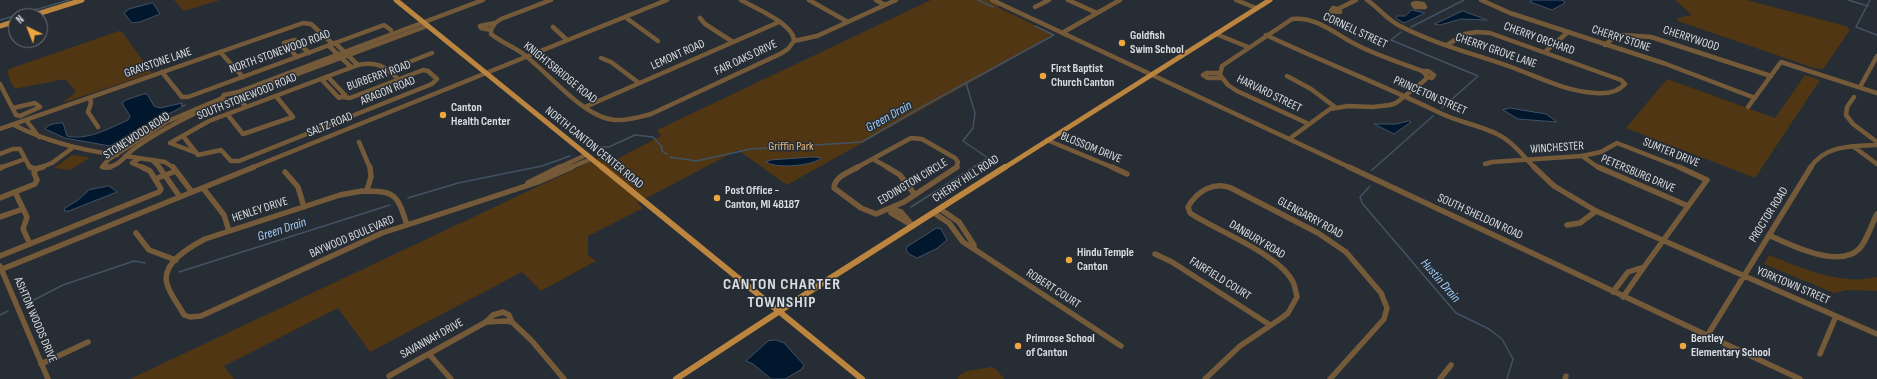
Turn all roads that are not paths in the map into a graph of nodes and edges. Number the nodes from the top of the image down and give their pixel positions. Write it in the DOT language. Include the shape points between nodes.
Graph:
graph roads {
  1 [pos="82,0"];
  2 [pos="396,0"];
  3 [pos="476,0"];
  4 [pos="483,0"];
  5 [pos="551,0"];
  6 [pos="667,0"];
  7 [pos="741,0"];
  8 [pos="809,0"];
  9 [pos="876,0"];
  10 [pos="896,0"];
  11 [pos="992,0"];
  12 [pos="1049,0"];
  13 [pos="1068,0"];
  14 [pos="1120,0"];
  15 [pos="1236,0"];
  16 [pos="1270,0"];
  17 [pos="1356,0"];
  18 [pos="1367,0"];
  19 [pos="1410,0"];
  20 [pos="1481,0"];
  21 [pos="545,1"];
  22 [pos="660,1"];
  23 [pos="1416,3"];
  24 [pos="470,4"];
  25 [pos="885,5"];
  26 [pos="1035,8"];
  27 [pos="1256,8"];
  28 [pos="1338,9"];
  29 [pos="48,11"];
  30 [pos="1097,13"];
  31 [pos="625,17"];
  32 [pos="1299,17"];
  33 [pos="700,18"];
  34 [pos="779,22"];
  35 [pos="848,22"];
  36 [pos="424,23"];
  37 [pos="495,23"];
  38 [pos="553,27"];
  39 [pos="391,30"];
  40 [pos="491,30"];
  41 [pos="1568,32"];
  42 [pos="1062,33"];
  43 [pos="1216,34"];
  44 [pos="1266,35"];
  45 [pos="567,40"];
  46 [pos="658,41"];
  47 [pos="794,41"];
  48 [pos="734,42"];
  49 [pos="332,44"];
  50 [pos="1447,45"];
  51 [pos="1605,45"];
  52 [pos="1248,47"];
  53 [pos="1546,51"];
  54 [pos="220,52"];
  55 [pos="309,53"];
  56 [pos="347,53"];
  57 [pos="432,54"];
  58 [pos="339,56"];
  59 [pos="526,56"];
  60 [pos="1877,56"];
  61 [pos="297,58"];
  62 [pos="601,58"];
  63 [pos="358,65"];
  64 [pos="351,67"];
  65 [pos="389,70"];
  66 [pos="420,71"];
  67 [pos="1422,71"];
  68 [pos="162,72"];
  69 [pos="485,73"];
  70 [pos="1220,73"];
  71 [pos="1151,74"];
  72 [pos="1287,76"];
  73 [pos="1426,76"];
  74 [pos="1772,76"];
  75 [pos="243,77"];
  76 [pos="324,78"];
  77 [pos="1222,78"];
  78 [pos="398,79"];
  79 [pos="226,83"];
  80 [pos="640,83"];
  81 [pos="1625,83"];
  82 [pos="0,84"];
  83 [pos="217,86"];
  84 [pos="1860,87"];
  85 [pos="1877,93"];
  86 [pos="238,94"];
  87 [pos="1405,95"];
  88 [pos="276,96"];
  89 [pos="1854,97"];
  90 [pos="90,98"];
  91 [pos="222,98"];
  92 [pos="1755,98"];
  93 [pos="230,102"];
  94 [pos="246,107"];
  95 [pos="585,107"];
  96 [pos="1335,107"];
  97 [pos="1748,107"];
  98 [pos="13,108"];
  99 [pos="237,110"];
  100 [pos="228,114"];
  101 [pos="26,120"];
  102 [pos="622,120"];
  103 [pos="14,124"];
  104 [pos="1309,124"];
  105 [pos="98,127"];
  106 [pos="0,129"];
  107 [pos="183,136"];
  108 [pos="40,138"];
  109 [pos="1047,140"];
  110 [pos="1290,140"];
  111 [pos="359,142"];
  112 [pos="1877,142"];
  113 [pos="1877,145"];
  114 [pos="1627,146"];
  115 [pos="1854,147"];
  116 [pos="71,149"];
  117 [pos="194,152"];
  118 [pos="0,154"];
  119 [pos="117,154"];
  120 [pos="126,156"];
  121 [pos="1582,156"];
  122 [pos="588,157"];
  123 [pos="140,158"];
  124 [pos="25,159"];
  125 [pos="151,159"];
  126 [pos="873,159"];
  127 [pos="1527,160"];
  128 [pos="1485,164"];
  129 [pos="1877,164"];
  130 [pos="0,168"];
  131 [pos="36,169"];
  132 [pos="176,171"];
  133 [pos="285,172"];
  134 [pos="1127,174"];
  135 [pos="165,175"];
  136 [pos="155,179"];
  137 [pos="1224,185"];
  138 [pos="203,188"];
  139 [pos="367,190"];
  140 [pos="15,192"];
  141 [pos="192,192"];
  142 [pos="915,195"];
  143 [pos="180,197"];
  144 [pos="0,198"];
  145 [pos="1688,206"];
  146 [pos="304,207"];
  147 [pos="23,209"];
  148 [pos="891,209"];
  149 [pos="940,209"];
  150 [pos="1596,211"];
  151 [pos="934,213"];
  152 [pos="1877,214"];
  153 [pos="0,217"];
  154 [pos="407,225"];
  155 [pos="1567,225"];
  156 [pos="914,226"];
  157 [pos="229,231"];
  158 [pos="136,233"];
  159 [pos="1768,235"];
  160 [pos="1664,241"];
  161 [pos="30,244"];
  162 [pos="974,249"];
  163 [pos="1155,254"];
  164 [pos="0,256"];
  165 [pos="1701,258"];
  166 [pos="176,260"];
  167 [pos="1644,267"];
  168 [pos="0,269"];
  169 [pos="1743,276"];
  170 [pos="1613,292"];
  171 [pos="1623,297"];
  172 [pos="780,311"];
  173 [pos="1836,316"];
  174 [pos="193,317"];
  175 [pos="486,322"];
  176 [pos="512,322"];
  177 [pos="1270,325"];
  178 [pos="1877,334"];
  179 [pos="1707,336"];
  180 [pos="88,342"];
  181 [pos="1121,346"];
  182 [pos="429,354"];
  183 [pos="1820,354"];
  184 [pos="41,364"];
  185 [pos="1451,365"];
  186 [pos="389,376"];
  187 [pos="48,379"];
  188 [pos="451,379"];
  189 [pos="564,379"];
  190 [pos="676,379"];
  191 [pos="862,379"];
  192 [pos="1205,379"];
  193 [pos="1330,379"];
  194 [pos="1440,379"];
  195 [pos="1800,379"];
  1 -- 29 [label="main road"];
  2 -- 36 [label="main road, NORTH CANTON CENTER ROAD"];
  3 -- 24 [label="street"];
  4 -- 24 [label="street"];
  5 -- 21 [label="street"];
  6 -- 22 [label="street, SALTZ ROAD"];
  7 -- 34 [label="street"];
  8 -- 35 [label="street"];
  9 -- 25 [label="street"];
  10 -- 25 [label="street, FAIR OAKS DRIVE"];
  11 -- 42 [label="street, SOUTH SHELDON ROAD"];
  12 -- 26 [label="street"];
  13 -- 30 [label="street"];
  14 -- 30 [label="street"];
  15 -- 27 [label="street"];
  16 -- 27 [label="main road, CHERRY HILL ROAD"];
  17 -- 28 [label="street"];
  18 -- 50 [label="street, CHERRY GROVE LANE" via="1394,23"];
  19 -- 23 [label="street"];
  20 -- 41 [label="street, CHERRY STONE" via="1491,6"];
  21 -- 37 [label="street"];
  22 -- 31 [label="street, SALTZ ROAD"];
  24 -- 36 [label="street"];
  25 -- 35 [label="street, FAIR OAKS DRIVE"];
  27 -- 43 [label="main road, CHERRY HILL ROAD"];
  30 -- 42 [label="street"];
  31 -- 45 [label="street, SALTZ ROAD"];
  31 -- 46 [label="street"];
  32 -- 44 [label="street, HARVARD STREET"];
  32 -- 67 [label="street, CORNELL STREET" via="1332,30 1358,46"];
  33 -- 48 [label="street" via="705,24"];
  34 -- 47 [label="street" via="791,30"];
  34 -- 48 [label="street, LEMONT ROAD"];
  35 -- 47 [label="street, FAIR OAKS DRIVE" via="817,36"];
  36 -- 56 [label="street"];
  36 -- 69 [label="main road, NORTH CANTON CENTER ROAD"];
  37 -- 40 [label="street"];
  37 -- 40 [label="street, KNIGHTSBRIDGE ROAD" via="483,24 480,27"];
  38 -- 45 [label="street"];
  39 -- 49 [label="street, NORTH STONEWOOD ROAD" via="384,25"];
  40 -- 59 [label="street, KNIGHTSBRIDGE ROAD" via="491,34 496,38"];
  41 -- 51 [label="street, CHERRY STONE"];
  41 -- 53 [label="street"];
  42 -- 71 [label="street, SOUTH SHELDON ROAD"];
  43 -- 52 [label="street"];
  43 -- 71 [label="main road, CHERRY HILL ROAD"];
  44 -- 52 [label="street, HARVARD STREET"];
  44 -- 87 [label="street, PRINCETON STREET"];
  45 -- 59 [label="street, SALTZ ROAD"];
  47 -- 102 [label="street, FAIR OAKS DRIVE" via="780,54 657,111"];
  48 -- 80 [label="street, LEMONT ROAD"];
  49 -- 54 [label="street, GRAYSTONE LANE" via="309,23"];
  49 -- 55 [label="street, NORTH STONEWOOD ROAD"];
  49 -- 56 [label="street"];
  49 -- 58 [label="street"];
  50 -- 53 [label="street, CHERRY ORCHARD" via="1462,34 1482,32 1504,36"];
  50 -- 81 [label="street, CHERRY GROVE LANE" via="1583,91 1613,92 1621,89"];
  51 -- 74 [label="street, CHERRYWOOD" via="1613,38 1624,35 1651,37"];
  51 -- 92 [label="street, CHERRY STONE" via="1666,64"];
  52 -- 70 [label="street, HARVARD STREET" via="1224,64"];
  53 -- 81 [label="street, CHERRY ORCHARD"];
  54 -- 68 [label="street, GRAYSTONE LANE"];
  54 -- 75 [label="street"];
  55 -- 61 [label="street, NORTH STONEWOOD ROAD"];
  55 -- 61 [label="street" via="295,40 284,43"];
  56 -- 58 [label="street"];
  56 -- 63 [label="street"];
  57 -- 65 [label="street"];
  58 -- 64 [label="street"];
  58 -- 86 [label="street"];
  59 -- 69 [label="street, SALTZ ROAD"];
  59 -- 95 [label="street, KNIGHTSBRIDGE ROAD"];
  60 -- 84 [label="street"];
  61 -- 75 [label="street, NORTH STONEWOOD ROAD"];
  62 -- 80 [label="street"];
  63 -- 64 [label="street, SOUTH STONEWOOD ROAD"];
  63 -- 65 [label="street, SOUTH STONEWOOD ROAD" via="377,62"];
  64 -- 76 [label="street, SOUTH STONEWOOD ROAD"];
  65 -- 78 [label="street"];
  66 -- 78 [label="street, BURBERRY ROAD"];
  66 -- 117 [label="street, ARAGON ROAD" via="428,71 437,80 236,162 231,161 221,150 199,156"];
  67 -- 73 [label="street, CORNELL STREET"];
  67 -- 73 [label="street, CORNELL STREET" via="1433,74 1433,77"];
  68 -- 83 [label="street, NORTH STONEWOOD ROAD" via="182,97"];
  68 -- 90 [label="street, GRAYSTONE LANE"];
  69 -- 122 [label="main road, NORTH CANTON CENTER ROAD"];
  69 -- 138 [label="street, SALTZ ROAD"];
  70 -- 77 [label="street, HARVARD STREET"];
  70 -- 77 [label="street, HARVARD STREET" via="1203,75 1208,78"];
  71 -- 109 [label="main road, CHERRY HILL ROAD"];
  71 -- 110 [label="street, SOUTH SHELDON ROAD"];
  72 -- 96 [label="street" via="1311,89"];
  73 -- 87 [label="street"];
  74 -- 84 [label="street" via="1781,62"];
  74 -- 92 [label="street"];
  75 -- 79 [label="street, NORTH STONEWOOD ROAD"];
  76 -- 78 [label="street, BURBERRY ROAD" via="328,77 345,95 343,98"];
  76 -- 88 [label="street, SOUTH STONEWOOD ROAD"];
  77 -- 104 [label="street, HARVARD STREET" via="1236,91"];
  79 -- 83 [label="street, NORTH STONEWOOD ROAD"];
  79 -- 86 [label="street"];
  80 -- 95 [label="street, LEMONT ROAD"];
  82 -- 98 [label="street"];
  83 -- 91 [label="street"];
  84 -- 85 [label="street"];
  86 -- 91 [label="street"];
  86 -- 93 [label="street"];
  86 -- 94 [label="street"];
  87 -- 96 [label="street" via="1396,103 1384,106"];
  87 -- 127 [label="street, PRINCETON STREET" via="1452,118 1498,134"];
  88 -- 94 [label="street, SOUTH STONEWOOD ROAD"];
  88 -- 100 [label="street" via="293,117 251,134 243,134"];
  89 -- 112 [label="street" via="1846,110 1846,116"];
  90 -- 101 [label="street, GRAYSTONE LANE"];
  90 -- 105 [label="street" via="88,112"];
  91 -- 93 [label="street"];
  91 -- 119 [label="street, STONEWOOD ROAD" via="166,122"];
  91 -- 120 [label="street, STONEWOOD ROAD" via="159,130"];
  92 -- 97 [label="street"];
  93 -- 99 [label="street"];
  94 -- 99 [label="street, SOUTH STONEWOOD ROAD"];
  95 -- 102 [label="street, KNIGHTSBRIDGE ROAD" via="603,118"];
  96 -- 104 [label="street"];
  98 -- 98 [label="street" via="16,115 20,116 40,108 35,103"];
  99 -- 100 [label="street, SOUTH STONEWOOD ROAD"];
  100 -- 107 [label="street, SOUTH STONEWOOD ROAD" via="209,121"];
  101 -- 103 [label="street, GRAYSTONE LANE"];
  101 -- 108 [label="street"];
  103 -- 106 [label="street, GRAYSTONE LANE"];
  103 -- 108 [label="street" via="28,134"];
  104 -- 110 [label="street"];
  107 -- 117 [label="street"];
  107 -- 117 [label="street, SOUTH STONEWOOD ROAD" via="170,144"];
  108 -- 116 [label="street"];
  109 -- 134 [label="street, BLOSSOM DRIVE"];
  109 -- 149 [label="main road, CHERRY HILL ROAD"];
  110 -- 170 [label="street, SOUTH SHELDON ROAD"];
  111 -- 139 [label="street" via="372,168 372,178"];
  113 -- 115 [label="street, PROCTOR ROAD"];
  114 -- 121 [label="street, WINCHESTER" via="1616,143 1601,152"];
  114 -- 145 [label="street, SUMTER DRIVE" via="1707,180"];
  115 -- 129 [label="street"];
  115 -- 159 [label="street, PROCTOR ROAD" via="1832,150 1816,159"];
  116 -- 119 [label="street"];
  116 -- 131 [label="street"];
  118 -- 124 [label="street" via="18,149"];
  119 -- 120 [label="street"];
  119 -- 120 [label="street, STONEWOOD ROAD" via="102,164 102,167 115,165"];
  120 -- 123 [label="street"];
  121 -- 127 [label="street, WINCHESTER"];
  121 -- 145 [label="street, PETERSBURG DRIVE" via="1604,171"];
  122 -- 154 [label="street, BAYWOOD BOULEVARD" via="538,182"];
  122 -- 172 [label="main road, NORTH CANTON CENTER ROAD"];
  123 -- 125 [label="street"];
  123 -- 136 [label="street" via="132,163 150,171"];
  124 -- 130 [label="street"];
  124 -- 131 [label="street" via="30,168"];
  125 -- 132 [label="street" via="165,162"];
  125 -- 135 [label="street"];
  126 -- 142 [label="street" via="903,178"];
  126 -- 142 [label="street, EDDINGTON CIRCLE" via="914,137 922,139 957,160 957,168"];
  126 -- 148 [label="street, EDDINGTON CIRCLE" via="837,180 833,186 872,214 880,214"];
  127 -- 128 [label="street, WINCHESTER"];
  127 -- 150 [label="street, PRINCETON STREET" via="1554,186"];
  131 -- 140 [label="street" via="36,183"];
  132 -- 135 [label="street"];
  132 -- 141 [label="street"];
  133 -- 146 [label="street" via="298,188"];
  135 -- 136 [label="street"];
  135 -- 143 [label="street"];
  136 -- 161 [label="street" via="161,189 155,194"];
  137 -- 177 [label="street, DANBURY ROAD" via="1210,187 1190,203 1188,210 1193,216 1271,259 1288,274 1295,288 1294,302 1288,313"];
  137 -- 193 [label="street, GLENGARRY ROAD" via="1335,243 1357,262 1384,297 1387,308 1384,319"];
  138 -- 141 [label="street, SALTZ ROAD"];
  138 -- 157 [label="street" via="224,215"];
  139 -- 146 [label="street, HENLEY DRIVE"];
  139 -- 154 [label="street, HENLEY DRIVE" via="382,191 394,196 399,202"];
  140 -- 144 [label="street"];
  140 -- 147 [label="street"];
  141 -- 143 [label="street, SALTZ ROAD"];
  142 -- 148 [label="street, EDDINGTON CIRCLE"];
  143 -- 168 [label="street, SALTZ ROAD"];
  145 -- 160 [label="street"];
  146 -- 157 [label="street, HENLEY DRIVE"];
  147 -- 153 [label="street"];
  147 -- 161 [label="street" via="27,217 24,234"];
  148 -- 156 [label="street" via="891,213"];
  149 -- 151 [label="main road, CHERRY HILL ROAD"];
  149 -- 162 [label="street, ROBERT COURT" via="959,222"];
  150 -- 155 [label="street" via="1580,223"];
  150 -- 160 [label="street, PRINCETON STREET"];
  151 -- 156 [label="main road, CHERRY HILL ROAD"];
  151 -- 162 [label="street, ROBERT COURT" via="949,223 963,242"];
  152 -- 159 [label="street" via="1859,249 1848,255 1815,253"];
  154 -- 174 [label="street, BAYWOOD BOULEVARD" via="374,237 205,314"];
  156 -- 172 [label="main road, CHERRY HILL ROAD"];
  157 -- 166 [label="street, HENLEY DRIVE" via="198,243"];
  158 -- 166 [label="street" via="149,250"];
  159 -- 169 [label="street, PROCTOR ROAD"];
  160 -- 165 [label="street, PRINCETON STREET"];
  160 -- 167 [label="street"];
  161 -- 164 [label="street"];
  162 -- 181 [label="street, ROBERT COURT"];
  163 -- 177 [label="street, FAIRFIELD COURT" via="1172,262"];
  165 -- 169 [label="street, YORKTOWN STREET"];
  166 -- 174 [label="street, HENLEY DRIVE" via="167,273 167,283 184,315"];
  167 -- 170 [label="street" via="1628,272"];
  167 -- 171 [label="street"];
  168 -- 184 [label="street, ASHTON WOODS DRIVE"];
  169 -- 173 [label="street, YORKTOWN STREET"];
  169 -- 179 [label="street, PROCTOR ROAD"];
  170 -- 171 [label="street, SOUTH SHELDON ROAD"];
  171 -- 179 [label="street, SOUTH SHELDON ROAD"];
  172 -- 190 [label="main road, CHERRY HILL ROAD"];
  172 -- 191 [label="main road, NORTH CANTON CENTER ROAD"];
  173 -- 178 [label="street, YORKTOWN STREET"];
  173 -- 183 [label="street"];
  175 -- 176 [label="street, SAVANNAH DRIVE"];
  175 -- 176 [label="street, SAVANNAH DRIVE" via="501,311 509,315"];
  175 -- 182 [label="street, SAVANNAH DRIVE"];
  176 -- 189 [label="street, SAVANNAH DRIVE"];
  177 -- 192 [label="street, DANBURY ROAD" via="1238,348"];
  179 -- 195 [label="street, SOUTH SHELDON ROAD"];
  180 -- 184 [label="street"];
  182 -- 186 [label="street, SAVANNAH DRIVE"];
  182 -- 188 [label="street"];
  184 -- 187 [label="street, ASHTON WOODS DRIVE"];
  185 -- 194 [label="street"];
}
